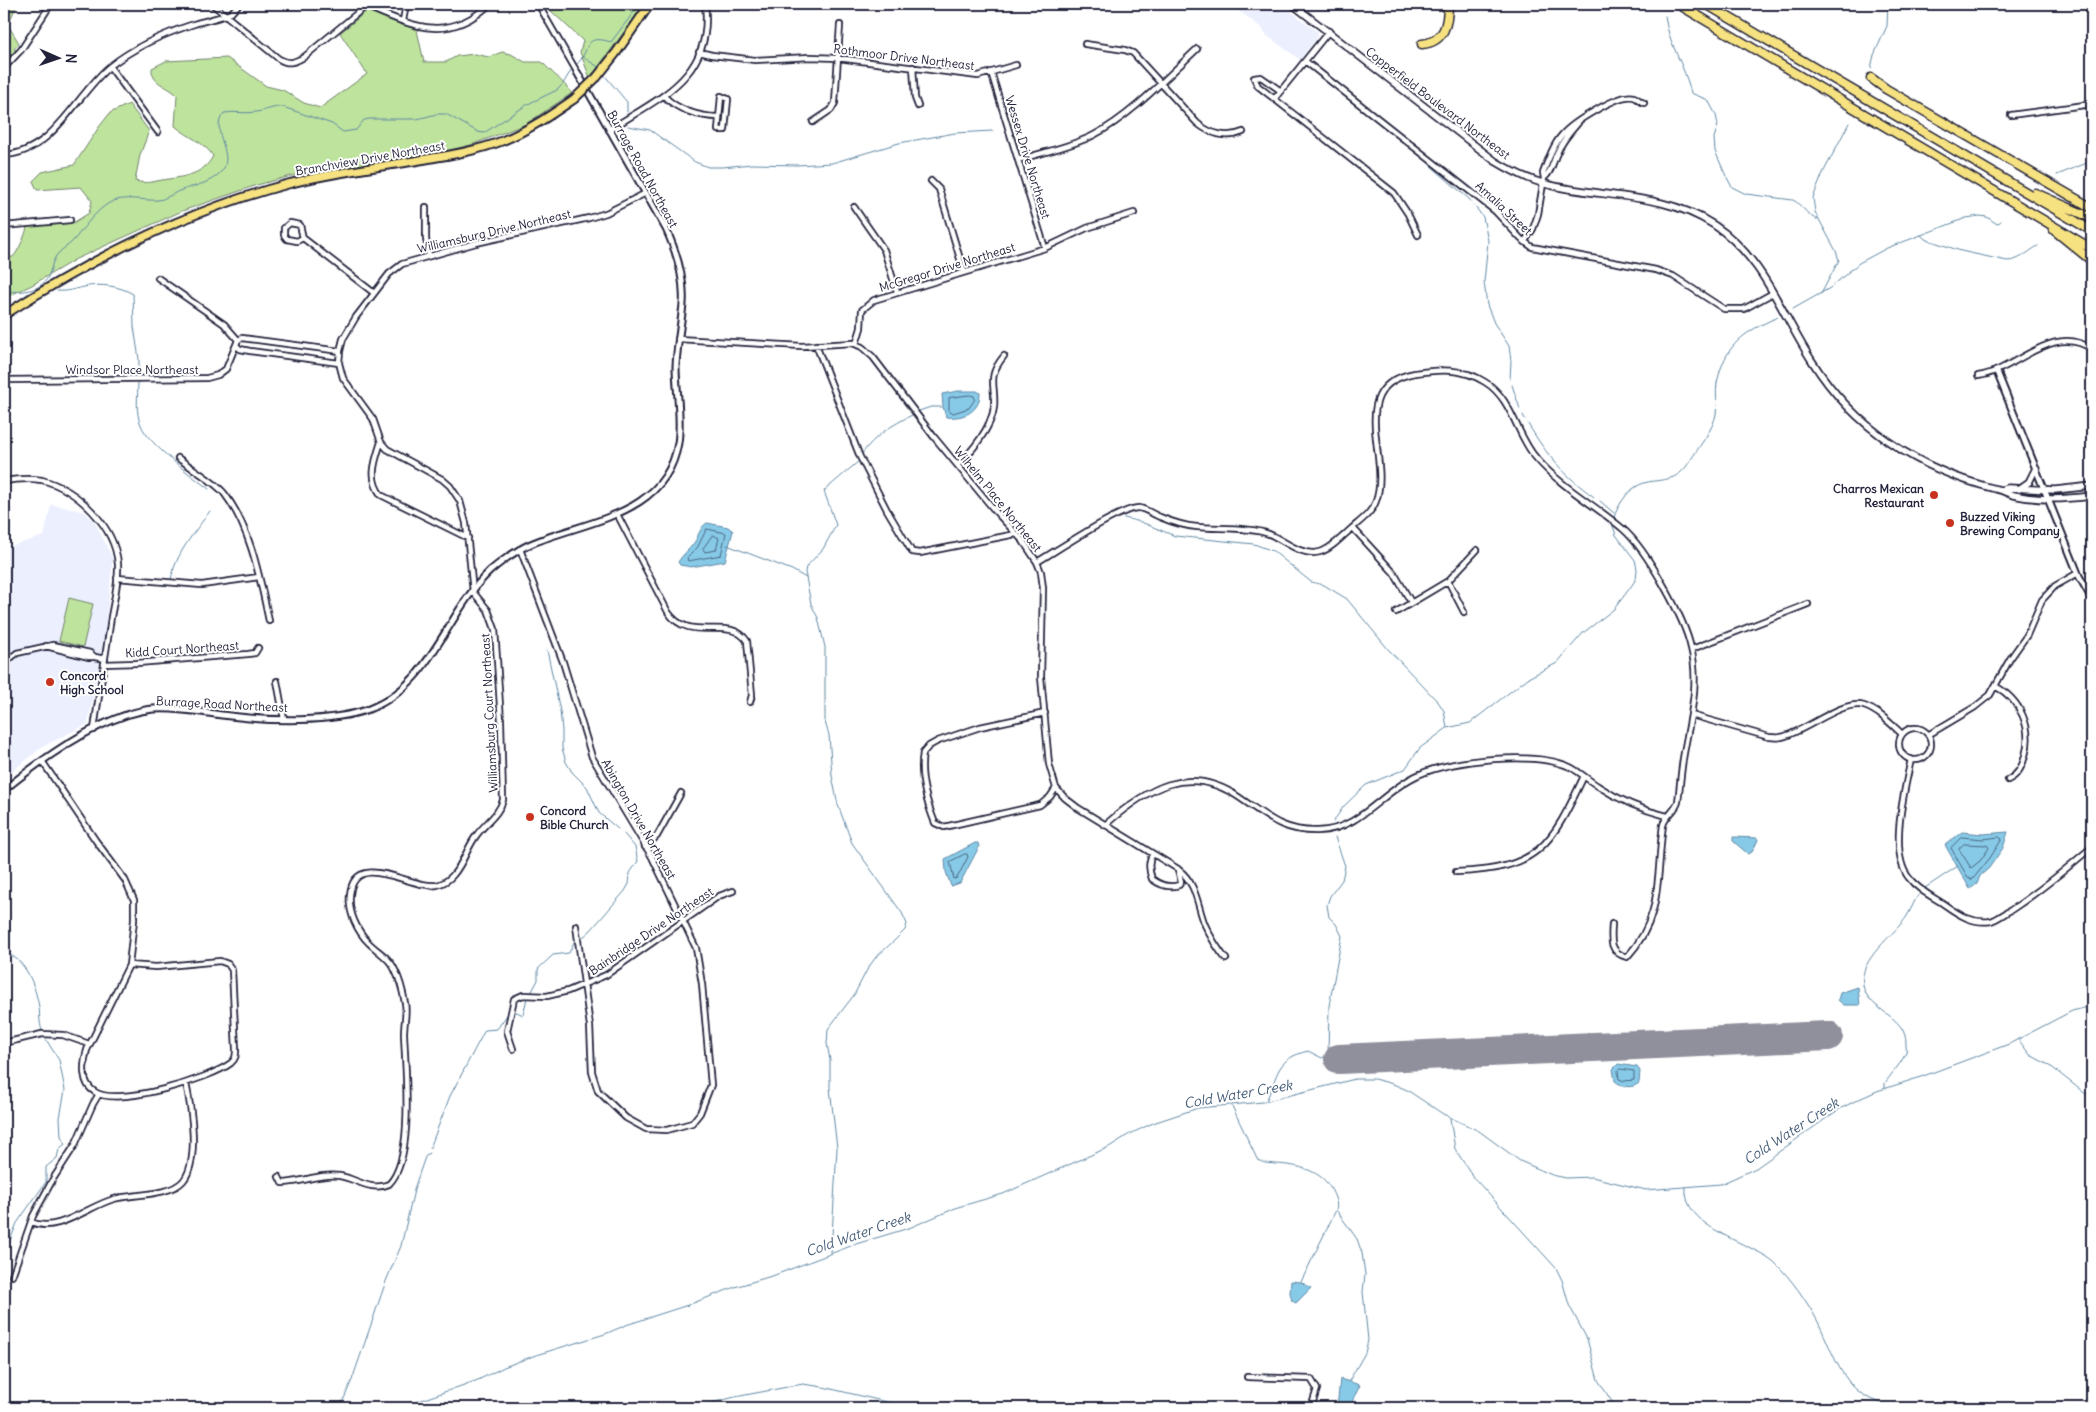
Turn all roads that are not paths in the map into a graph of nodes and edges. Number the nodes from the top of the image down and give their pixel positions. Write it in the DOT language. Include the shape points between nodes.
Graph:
graph roads {
  1 [pos="51,4"];
  2 [pos="212,4"];
  3 [pos="238,4"];
  4 [pos="360,4"];
  5 [pos="406,4"];
  6 [pos="490,4"];
  7 [pos="538,4"];
  8 [pos="650,4"];
  9 [pos="705,4"];
  10 [pos="1292,4"];
  11 [pos="1448,4"];
  12 [pos="1678,4"];
  13 [pos="1706,4"];
  14 [pos="366,6"];
  15 [pos="226,15"];
  16 [pos="403,21"];
  17 [pos="840,25"];
  18 [pos="1329,31"];
  19 [pos="1085,44"];
  20 [pos="1422,44"];
  21 [pos="1197,49"];
  22 [pos="700,52"];
  23 [pos="838,58"];
  24 [pos="1305,61"];
  25 [pos="1016,65"];
  26 [pos="110,67"];
  27 [pos="913,67"];
  28 [pos="4,68"];
  29 [pos="577,72"];
  30 [pos="991,72"];
  31 [pos="1871,78"];
  32 [pos="1161,84"];
  33 [pos="1281,91"];
  34 [pos="664,96"];
  35 [pos="1275,98"];
  36 [pos="1644,103"];
  37 [pos="2092,104"];
  38 [pos="918,106"];
  39 [pos="2011,115"];
  40 [pos="718,118"];
  41 [pos="813,122"];
  42 [pos="610,130"];
  43 [pos="158,132"];
  44 [pos="1243,132"];
  45 [pos="4,155"];
  46 [pos="1018,160"];
  47 [pos="2005,180"];
  48 [pos="931,181"];
  49 [pos="1543,181"];
  50 [pos="646,193"];
  51 [pos="854,206"];
  52 [pos="426,207"];
  53 [pos="2092,208"];
  54 [pos="2030,212"];
  55 [pos="1134,213"];
  56 [pos="2092,218"];
  57 [pos="70,220"];
  58 [pos="4,226"];
  59 [pos="2092,231"];
  60 [pos="1418,235"];
  61 [pos="303,238"];
  62 [pos="1524,241"];
  63 [pos="1045,248"];
  64 [pos="2092,248"];
  65 [pos="429,256"];
  66 [pos="2092,261"];
  67 [pos="964,272"];
  68 [pos="158,278"];
  69 [pos="897,292"];
  70 [pos="374,293"];
  71 [pos="1773,293"];
  72 [pos="4,315"];
  73 [pos="678,339"];
  74 [pos="238,340"];
  75 [pos="856,344"];
  76 [pos="816,345"];
  77 [pos="237,346"];
  78 [pos="2092,349"];
  79 [pos="340,351"];
  80 [pos="1004,356"];
  81 [pos="339,363"];
  82 [pos="1997,372"];
  83 [pos="1978,376"];
  84 [pos="4,380"];
  85 [pos="381,442"];
  86 [pos="178,458"];
  87 [pos="957,465"];
  88 [pos="2036,468"];
  89 [pos="4,481"];
  90 [pos="2092,486"];
  91 [pos="2019,489"];
  92 [pos="2001,490"];
  93 [pos="2045,490"];
  94 [pos="2092,496"];
  95 [pos="2048,498"];
  96 [pos="617,514"];
  97 [pos="1353,528"];
  98 [pos="1016,534"];
  99 [pos="468,538"];
  100 [pos="520,549"];
  101 [pos="1477,550"];
  102 [pos="1037,562"];
  103 [pos="2078,573"];
  104 [pos="259,577"];
  105 [pos="117,578"];
  106 [pos="1448,581"];
  107 [pos="473,592"];
  108 [pos="2092,599"];
  109 [pos="1411,602"];
  110 [pos="1808,604"];
  111 [pos="1396,612"];
  112 [pos="1464,612"];
  113 [pos="269,621"];
  114 [pos="258,648"];
  115 [pos="1692,650"];
  116 [pos="105,662"];
  117 [pos="4,668"];
  118 [pos="277,682"];
  119 [pos="1995,686"];
  120 [pos="750,702"];
  121 [pos="1045,713"];
  122 [pos="1691,715"];
  123 [pos="284,718"];
  124 [pos="94,730"];
  125 [pos="1902,734"];
  126 [pos="1928,735"];
  127 [pos="1911,759"];
  128 [pos="42,761"];
  129 [pos="1584,776"];
  130 [pos="2008,780"];
  131 [pos="1056,788"];
  132 [pos="4,790"];
  133 [pos="681,793"];
  134 [pos="1667,816"];
  135 [pos="1106,825"];
  136 [pos="645,846"];
  137 [pos="2092,846"];
  138 [pos="1153,854"];
  139 [pos="1178,869"];
  140 [pos="1456,872"];
  141 [pos="733,891"];
  142 [pos="684,920"];
  143 [pos="1612,924"];
  144 [pos="576,926"];
  145 [pos="1226,959"];
  146 [pos="129,966"];
  147 [pos="584,986"];
  148 [pos="4,1043"];
  149 [pos="89,1044"];
  150 [pos="513,1048"];
  151 [pos="186,1083"];
  152 [pos="99,1094"];
  153 [pos="279,1177"];
  154 [pos="31,1222"];
  155 [pos="12,1276"];
  156 [pos="1247,1377"];
  157 [pos="1311,1408"];
  1 -- 28 [label="street" via="21,50"];
  2 -- 15 [label="street"];
  3 -- 15 [label="street"];
  4 -- 14 [label="street"];
  5 -- 16 [label="street"];
  6 -- 16 [label="street" via="477,15 454,26 427,28"];
  7 -- 29 [label="street, Burrage Road Northeast"];
  8 -- 72 [label="main road, Branchview Drive Northeast, bridge" via="597,78 574,99 523,132 479,148 319,177 215,206 139,238"];
  9 -- 22 [label="street" via="706,24"];
  10 -- 18 [label="main road, Copperfield Boulevard Northeast"];
  11 -- 20 [label="highway" via="1447,25 1443,32 1432,42"];
  12 -- 54 [label="highway"];
  13 -- 47 [label="highway"];
  14 -- 15 [label="street" via="292,62 280,59"];
  14 -- 16 [label="street"];
  15 -- 26 [label="street" via="159,36"];
  17 -- 23 [label="street"];
  18 -- 24 [label="street"];
  18 -- 49 [label="main road, Copperfield Boulevard Northeast" via="1495,161 1524,177"];
  19 -- 32 [label="street" via="1132,53"];
  21 -- 32 [label="street"];
  22 -- 23 [label="street, Rothmoor Drive Northeast" via="755,60"];
  22 -- 34 [label="street" via="689,72"];
  23 -- 27 [label="street, Rothmoor Drive Northeast"];
  23 -- 41 [label="street" via="835,103 831,110"];
  24 -- 33 [label="street"];
  24 -- 62 [label="street, Amalia Street" via="1496,210"];
  25 -- 30 [label="street, Rothmoor Drive Northeast"];
  26 -- 43 [label="street"];
  26 -- 45 [label="street" via="39,144 18,154"];
  27 -- 30 [label="street, Rothmoor Drive Northeast" via="973,76"];
  27 -- 38 [label="street"];
  29 -- 42 [label="street, Burrage Road Northeast"];
  30 -- 46 [label="street, Wessex Drive Northeast"];
  31 -- 53 [label="highway"];
  32 -- 44 [label="street" via="1204,129 1224,135"];
  32 -- 46 [label="street" via="1117,119 1082,141"];
  33 -- 35 [label="street"];
  33 -- 35 [label="street" via="1261,76 1254,78 1255,83"];
  34 -- 40 [label="street" via="676,106"];
  34 -- 42 [label="street"];
  35 -- 60 [label="street" via="1394,193"];
  36 -- 49 [label="street" via="1633,97 1620,98 1575,123 1552,150"];
  37 -- 39 [label="street"];
  40 -- 40 [label="street" via="718,130 725,130 728,99 725,96 721,96"];
  42 -- 50 [label="street, Burrage Road Northeast"];
  46 -- 63 [label="street, Wessex Drive Northeast"];
  47 -- 56 [label="highway"];
  47 -- 59 [label="highway"];
  48 -- 67 [label="street" via="939,189"];
  49 -- 62 [label="street" via="1538,214"];
  49 -- 71 [label="main road, Copperfield Boulevard Northeast" via="1571,189 1655,200 1699,216 1747,253"];
  50 -- 65 [label="street, Williamsburg Drive Northeast" via="597,216"];
  50 -- 73 [label="street, Burrage Road Northeast" via="672,242 680,275 683,299"];
  51 -- 69 [label="street" via="884,250"];
  52 -- 65 [label="street"];
  54 -- 64 [label="highway"];
  54 -- 66 [label="highway"];
  55 -- 63 [label="street, McGregor Drive Northeast" via="1087,228"];
  57 -- 58 [label="street"];
  61 -- 61 [label="street" via="300,225 294,222 284,228 287,239 297,241"];
  61 -- 70 [label="street"];
  62 -- 71 [label="street, Amalia Street" via="1532,247 1550,251 1656,270 1673,276 1724,309 1744,309"];
  63 -- 67 [label="street, McGregor Drive Northeast"];
  65 -- 70 [label="street, Williamsburg Drive Northeast" via="397,268"];
  67 -- 69 [label="street, McGregor Drive Northeast"];
  68 -- 74 [label="street" via="224,324"];
  69 -- 75 [label="street, McGregor Drive Northeast" via="874,300 862,310"];
  70 -- 79 [label="street, Williamsburg Drive Northeast" via="347,332"];
  71 -- 92 [label="main road, Copperfield Boulevard Northeast" via="1812,361 1857,417 1929,467"];
  73 -- 76 [label="street"];
  73 -- 96 [label="street, Burrage Road Northeast" via="679,425 676,452 669,470 654,492"];
  74 -- 77 [label="street, Windsor Place Northeast"];
  74 -- 79 [label="street"];
  75 -- 76 [label="street"];
  75 -- 87 [label="street, Wilhelm Place Northeast" via="873,357"];
  76 -- 98 [label="street" via="860,457 912,552"];
  77 -- 81 [label="street" via="250,351"];
  77 -- 84 [label="street, Windsor Place Northeast" via="226,370 207,378"];
  78 -- 82 [label="street" via="2070,341 2052,343"];
  79 -- 81 [label="street, Williamsburg Drive Northeast"];
  80 -- 87 [label="street" via="993,377 994,408 988,426"];
  81 -- 85 [label="street, Williamsburg Drive Northeast" via="343,378 373,418"];
  82 -- 83 [label="street"];
  82 -- 88 [label="street"];
  85 -- 99 [label="street" via="395,455 436,475 450,486 464,511"];
  85 -- 99 [label="street" via="373,477 381,496"];
  86 -- 104 [label="street" via="223,492 253,553"];
  87 -- 98 [label="street, Wilhelm Place Northeast"];
  88 -- 91 [label="main road" via="2029,482"];
  88 -- 93 [label="street"];
  89 -- 105 [label="street" via="43,481 84,503 99,521 115,552"];
  90 -- 93 [label="main road, Copperfield Boulevard Northeast"];
  91 -- 92 [label="main road, Copperfield Boulevard Northeast"];
  91 -- 93 [label="main road, Copperfield Boulevard Northeast"];
  92 -- 95 [label="main road, Copperfield Boulevard Northeast" via="2014,495"];
  93 -- 95 [label="street"];
  94 -- 95 [label="main road, Copperfield Boulevard Northeast"];
  95 -- 103 [label="street"];
  96 -- 100 [label="street, Burrage Road Northeast"];
  96 -- 120 [label="street" via="677,624 742,634 749,665"];
  97 -- 102 [label="street" via="1325,550 1311,553 1268,534 1186,526 1139,508 1122,513"];
  97 -- 109 [label="street" via="1394,573"];
  97 -- 115 [label="street" via="1374,506 1378,494 1380,470 1374,413 1380,395 1406,375 1446,369 1465,373 1497,391 1538,460 1623,529 1639,546 1685,628"];
  98 -- 102 [label="street, Wilhelm Place Northeast"];
  99 -- 107 [label="street"];
  100 -- 107 [label="street, Burrage Road Northeast" via="488,573"];
  100 -- 136 [label="street, Abington Drive Northeast" via="563,662 592,757"];
  101 -- 106 [label="street"];
  102 -- 121 [label="street, Wilhelm Place Northeast" via="1043,583 1041,677"];
  103 -- 108 [label="street"];
  103 -- 119 [label="street" via="2055,586 2042,600 2027,635"];
  104 -- 105 [label="street" via="202,585"];
  104 -- 113 [label="street"];
  105 -- 116 [label="street"];
  106 -- 109 [label="street"];
  106 -- 112 [label="street"];
  107 -- 123 [label="street, Burrage Road Northeast" via="425,664 395,695 352,714"];
  107 -- 153 [label="street, Williamsburg Court Northeast" via="488,610 495,629 502,804 476,836 447,881 427,886 382,872 370,872 356,880 350,894 354,919 365,939 391,964 405,1002 406,1127 400,1166 392,1182 381,1187 366,1186 342,1176 286,1183 282,1183"];
  109 -- 111 [label="street"];
  110 -- 115 [label="street"];
  114 -- 116 [label="street, Kidd Court Northeast" via="255,653 248,654 137,663"];
  115 -- 122 [label="street" via="1695,676"];
  116 -- 117 [label="street, Kidd Court Northeast" via="90,653 53,644 17,653"];
  116 -- 124 [label="street"];
  118 -- 123 [label="street"];
  119 -- 126 [label="street" via="1990,695 1975,707"];
  119 -- 130 [label="street" via="2008,693 2014,701 2026,723 2028,736 2023,762 2016,776"];
  121 -- 131 [label="street, Wilhelm Place Northeast" via="1049,764"];
  121 -- 131 [label="street" via="980,727 934,743 923,753 923,778 935,824 944,827 1040,805"];
  122 -- 125 [label="street" via="1769,737 1782,737 1824,716 1857,705 1884,717"];
  122 -- 134 [label="street" via="1678,802"];
  123 -- 124 [label="street, Burrage Road Northeast" via="233,717 165,709 136,713"];
  124 -- 128 [label="street, Burrage Road Northeast"];
  125 -- 126 [label="street" via="1916,728"];
  125 -- 127 [label="street" via="1900,749"];
  126 -- 127 [label="street" via="1930,745 1926,755"];
  127 -- 137 [label="street" via="1900,814 1902,868 1918,888 1972,920 1992,920 2002,915 2036,893"];
  128 -- 132 [label="street, Burrage Road Northeast"];
  128 -- 146 [label="street" via="132,894 134,920"];
  129 -- 134 [label="street" via="1628,803"];
  129 -- 135 [label="street" via="1561,763 1538,759 1450,764 1404,782 1357,819 1318,831 1281,826 1227,790 1205,783 1186,782 1146,792"];
  129 -- 140 [label="street" via="1553,836 1537,851 1512,864 1488,870"];
  131 -- 135 [label="street, Wilhelm Place Northeast" via="1070,803"];
  133 -- 136 [label="street" via="657,836"];
  134 -- 143 [label="street" via="1661,838 1655,908 1627,957 1612,946"];
  135 -- 138 [label="street, Wilhelm Place Northeast"];
  136 -- 142 [label="street, Abington Drive Northeast"];
  138 -- 139 [label="street, Wilhelm Place Northeast"];
  138 -- 139 [label="street" via="1150,874 1156,882 1172,887 1179,885"];
  139 -- 145 [label="street, Wilhelm Place Northeast" via="1190,878 1206,926 1215,946"];
  141 -- 142 [label="street, Bainbridge Drive Northeast" via="719,896"];
  142 -- 147 [label="street, Bainbridge Drive Northeast" via="606,975"];
  142 -- 147 [label="street, Abington Drive Northeast" via="698,954 710,1080 704,1104 692,1122 667,1130 646,1129 626,1118 602,1098 592,1072"];
  144 -- 147 [label="street, Abington Drive Northeast"];
  146 -- 149 [label="street"];
  146 -- 151 [label="street" via="196,965 220,961 231,967 236,1056 222,1068"];
  147 -- 150 [label="street, Bainbridge Drive Northeast" via="547,996 514,998 508,1031"];
  148 -- 149 [label="street" via="42,1034 63,1035"];
  149 -- 152 [label="street" via="84,1075 93,1091"];
  151 -- 152 [label="street" via="143,1093"];
  151 -- 154 [label="street" via="192,1123 191,1161 184,1180 160,1192 113,1199 57,1223"];
  152 -- 154 [label="street" via="75,1145"];
  154 -- 155 [label="street"];
  156 -- 157 [label="street" via="1311,1379 1316,1388"];
}
